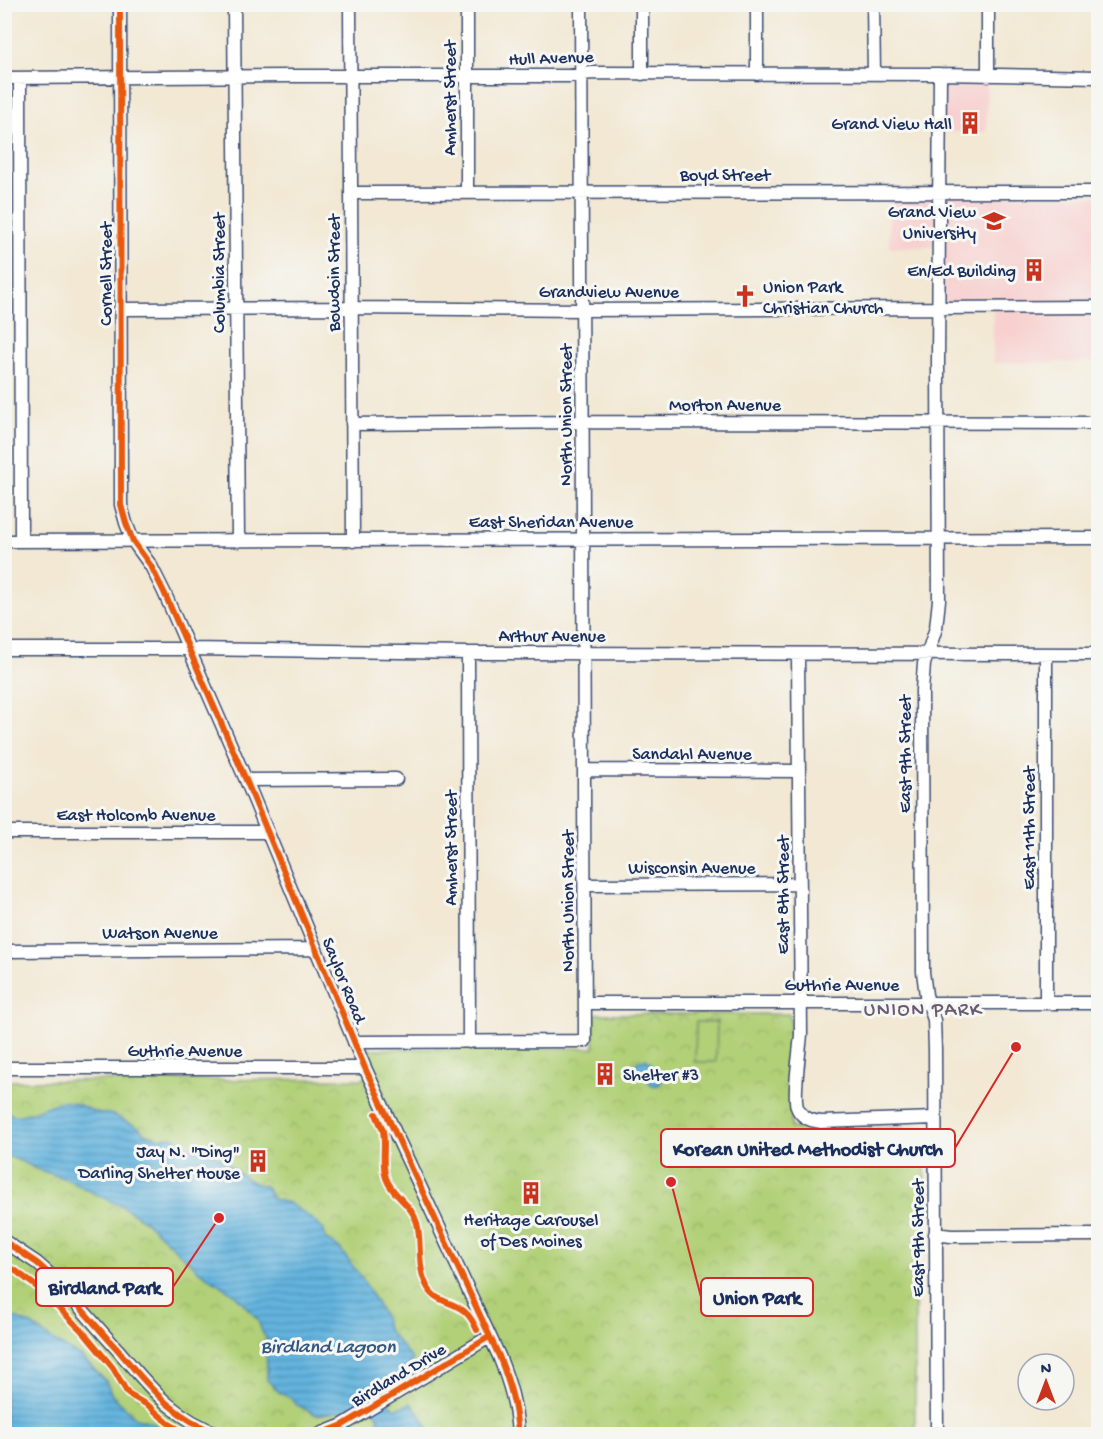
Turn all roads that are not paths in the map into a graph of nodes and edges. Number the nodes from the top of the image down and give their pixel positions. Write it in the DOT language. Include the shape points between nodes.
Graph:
graph roads {
  1 [pos="120,4"];
  2 [pos="234,4"];
  3 [pos="350,4"];
  4 [pos="467,4"];
  5 [pos="581,4"];
  6 [pos="642,4"];
  7 [pos="757,4"];
  8 [pos="873,4"];
  9 [pos="988,4"];
  10 [pos="642,74"];
  11 [pos="758,74"];
  12 [pos="873,74"];
  13 [pos="939,74"];
  14 [pos="581,75"];
  15 [pos="234,76"];
  16 [pos="350,76"];
  17 [pos="467,76"];
  18 [pos="988,76"];
  19 [pos="120,77"];
  20 [pos="1098,77"];
  21 [pos="4,78"];
  22 [pos="20,78"];
  23 [pos="467,192"];
  24 [pos="582,192"];
  25 [pos="1098,192"];
  26 [pos="351,193"];
  27 [pos="939,193"];
  28 [pos="1098,307"];
  29 [pos="351,308"];
  30 [pos="939,308"];
  31 [pos="120,309"];
  32 [pos="236,309"];
  33 [pos="582,310"];
  34 [pos="583,422"];
  35 [pos="938,422"];
  36 [pos="1098,423"];
  37 [pos="352,424"];
  38 [pos="938,537"];
  39 [pos="1098,538"];
  40 [pos="584,539"];
  41 [pos="4,541"];
  42 [pos="21,541"];
  43 [pos="133,541"];
  44 [pos="238,541"];
  45 [pos="353,541"];
  46 [pos="4,649"];
  47 [pos="189,649"];
  48 [pos="468,653"];
  49 [pos="584,653"];
  50 [pos="927,653"];
  51 [pos="798,654"];
  52 [pos="1046,654"];
  53 [pos="1098,654"];
  54 [pos="584,770"];
  55 [pos="799,771"];
  56 [pos="396,779"];
  57 [pos="246,780"];
  58 [pos="4,832"];
  59 [pos="268,832"];
  60 [pos="800,884"];
  61 [pos="585,885"];
  62 [pos="316,950"];
  63 [pos="4,951"];
  64 [pos="929,1002"];
  65 [pos="1046,1002"];
  66 [pos="1098,1002"];
  67 [pos="585,1003"];
  68 [pos="800,1003"];
  69 [pos="354,1042"];
  70 [pos="470,1042"];
  71 [pos="4,1068"];
  72 [pos="366,1068"];
  73 [pos="935,1118"];
  74 [pos="935,1234"];
  75 [pos="1098,1235"];
  76 [pos="4,1241"];
  77 [pos="489,1337"];
  78 [pos="219,1434"];
  79 [pos="320,1434"];
  80 [pos="518,1434"];
  81 [pos="937,1434"];
  1 -- 19 [label="street, Cornell Street"];
  2 -- 15 [label="street, Columbia Street"];
  3 -- 16 [label="street, Bowdoin Street"];
  4 -- 17 [label="street, Amherst Street"];
  5 -- 14 [label="street, North Union Street"];
  6 -- 10 [label="street"];
  7 -- 11 [label="street"];
  8 -- 12 [label="street"];
  9 -- 18 [label="street"];
  10 -- 11 [label="street, Hull Avenue"];
  10 -- 14 [label="street, Hull Avenue"];
  11 -- 12 [label="street, Hull Avenue"];
  12 -- 13 [label="street, Hull Avenue"];
  13 -- 18 [label="street, Hull Avenue"];
  13 -- 27 [label="street, East 9th Street"];
  14 -- 17 [label="street, Hull Avenue"];
  14 -- 24 [label="street, North Union Street"];
  15 -- 16 [label="street, Hull Avenue"];
  15 -- 19 [label="street, Hull Avenue"];
  15 -- 32 [label="street, Columbia Street"];
  16 -- 17 [label="street, Hull Avenue"];
  16 -- 26 [label="street, Bowdoin Street"];
  17 -- 23 [label="street, Amherst Street"];
  18 -- 20 [label="street, Hull Avenue"];
  19 -- 22 [label="street, Hull Avenue"];
  19 -- 31 [label="street, Cornell Street"];
  21 -- 22 [label="street, Hull Avenue"];
  22 -- 42 [label="street"];
  23 -- 24 [label="street, Boyd Street"];
  23 -- 26 [label="street, Boyd Street"];
  24 -- 27 [label="street, Boyd Street"];
  24 -- 33 [label="street, North Union Street"];
  25 -- 27 [label="street, Boyd Street"];
  26 -- 29 [label="street, Bowdoin Street"];
  27 -- 30 [label="street, East 9th Street"];
  28 -- 30 [label="street, Grandview Avenue"];
  29 -- 32 [label="street, Grandview Avenue"];
  29 -- 33 [label="street, Grandview Avenue"];
  29 -- 37 [label="street, Bowdoin Street"];
  30 -- 33 [label="street, Grandview Avenue"];
  30 -- 35 [label="street, East 9th Street"];
  31 -- 32 [label="street, Grandview Avenue"];
  31 -- 43 [label="street, Cornell Street" via="121,505"];
  32 -- 44 [label="street, Columbia Street"];
  33 -- 34 [label="street, North Union Street"];
  34 -- 35 [label="street, Morton Avenue"];
  34 -- 37 [label="street, Morton Avenue"];
  34 -- 40 [label="street, North Union Street"];
  35 -- 36 [label="street, Morton Avenue"];
  35 -- 38 [label="street, East 9th Street"];
  37 -- 45 [label="street, Bowdoin Street"];
  38 -- 39 [label="street, East Sheridan Avenue"];
  38 -- 40 [label="street, East Sheridan Avenue"];
  38 -- 50 [label="street, East 9th Street" via="938,615"];
  40 -- 45 [label="street, East Sheridan Avenue"];
  40 -- 49 [label="street, North Union Street"];
  41 -- 42 [label="street, East Sheridan Avenue"];
  42 -- 43 [label="street, East Sheridan Avenue"];
  43 -- 44 [label="street, East Sheridan Avenue"];
  43 -- 47 [label="street, Saylor Road" via="151,566"];
  44 -- 45 [label="street, East Sheridan Avenue"];
  46 -- 47 [label="street, Arthur Avenue"];
  47 -- 48 [label="street, Arthur Avenue"];
  47 -- 57 [label="street, Saylor Road"];
  48 -- 49 [label="street, Arthur Avenue"];
  48 -- 70 [label="street, Amherst Street"];
  49 -- 51 [label="street, Arthur Avenue"];
  49 -- 54 [label="street, North Union Street"];
  50 -- 51 [label="street, Arthur Avenue"];
  50 -- 52 [label="street, Arthur Avenue"];
  50 -- 64 [label="street, East 9th Street" via="921,697 922,947"];
  51 -- 55 [label="street, East 8th Street"];
  52 -- 53 [label="street, Arthur Avenue"];
  52 -- 65 [label="street, East 11th Street"];
  54 -- 55 [label="street, Sandahl Avenue"];
  54 -- 61 [label="street, North Union Street"];
  55 -- 60 [label="street, East 8th Street"];
  56 -- 57 [label="street"];
  57 -- 59 [label="street, Saylor Road"];
  58 -- 59 [label="street, East Holcomb Avenue"];
  59 -- 62 [label="street, Saylor Road"];
  60 -- 61 [label="street, Wisconsin Avenue"];
  60 -- 68 [label="street, East 8th Street"];
  61 -- 67 [label="street, North Union Street"];
  62 -- 63 [label="street, Watson Avenue"];
  62 -- 69 [label="street, Saylor Road"];
  64 -- 65 [label="street, Guthrie Avenue"];
  64 -- 68 [label="street, Guthrie Avenue"];
  64 -- 73 [label="street, East 9th Street" via="934,1027"];
  65 -- 66 [label="street, Guthrie Avenue"];
  67 -- 68 [label="street, Guthrie Avenue"];
  67 -- 70 [label="street, North Union Street" via="585,1041"];
  68 -- 73 [label="street, East 8th Street" via="796,1096 797,1107 807,1119 820,1122"];
  69 -- 70 [label="street"];
  69 -- 72 [label="street, Saylor Road"];
  71 -- 72 [label="street, Guthrie Avenue"];
  72 -- 77 [label="street, Saylor Road"];
  73 -- 74 [label="street, East 9th Street"];
  74 -- 75 [label="street"];
  74 -- 81 [label="street, East 9th Street"];
  76 -- 78 [label="street" via="55,1279 160,1399 188,1420"];
  77 -- 79 [label="street, Birdland Drive" via="337,1428"];
  77 -- 80 [label="street, Saylor Road" via="510,1383"];
}
